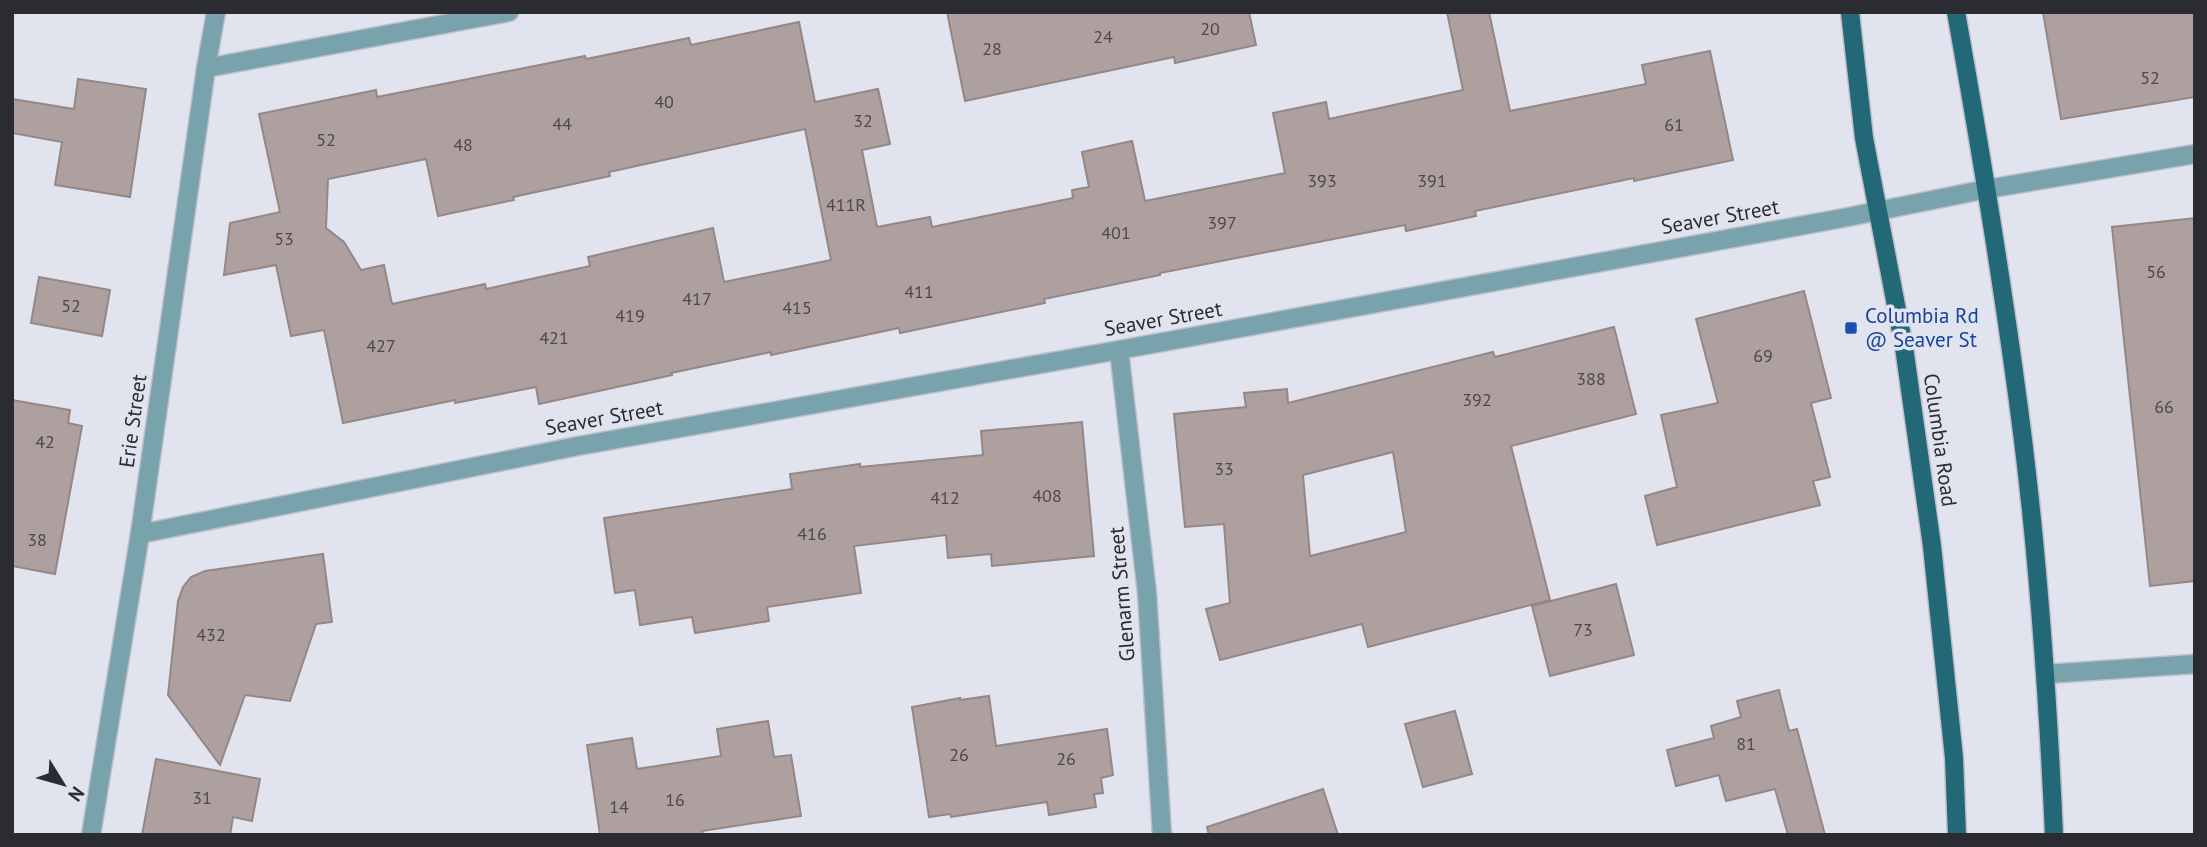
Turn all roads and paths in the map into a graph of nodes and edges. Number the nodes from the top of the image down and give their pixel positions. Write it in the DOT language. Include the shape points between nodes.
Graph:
graph roads {
  1 [pos="216,12"];
  2 [pos="509,12"];
  3 [pos="1850,12"];
  4 [pos="1956,12"];
  5 [pos="206,68"];
  6 [pos="2195,154"];
  7 [pos="1987,189"];
  8 [pos="1877,212"];
  9 [pos="1119,350"];
  10 [pos="140,534"];
  11 [pos="2195,664"];
  12 [pos="2046,674"];
  13 [pos="91,835"];
  14 [pos="1162,835"];
  15 [pos="1957,835"];
  16 [pos="2054,835"];
  1 -- 5 [label="street, Erie Street"];
  2 -- 5 [label="street"];
  3 -- 8 [label="main road, Columbia Road"];
  4 -- 7 [label="main road"];
  5 -- 10 [label="street, Erie Street"];
  6 -- 7 [label="street, Seaver Street"];
  7 -- 8 [label="street, Seaver Street"];
  7 -- 12 [label="main road" via="2022,434"];
  8 -- 9 [label="street, Seaver Street"];
  8 -- 15 [label="main road, Columbia Road" via="1904,347 1932,546 1954,758"];
  9 -- 10 [label="street, Seaver Street" via="578,446"];
  9 -- 14 [label="street, Glenarm Street" via="1147,593"];
  10 -- 13 [label="street, Erie Street"];
  11 -- 12 [label="street"];
  12 -- 16 [label="main road"];
}
